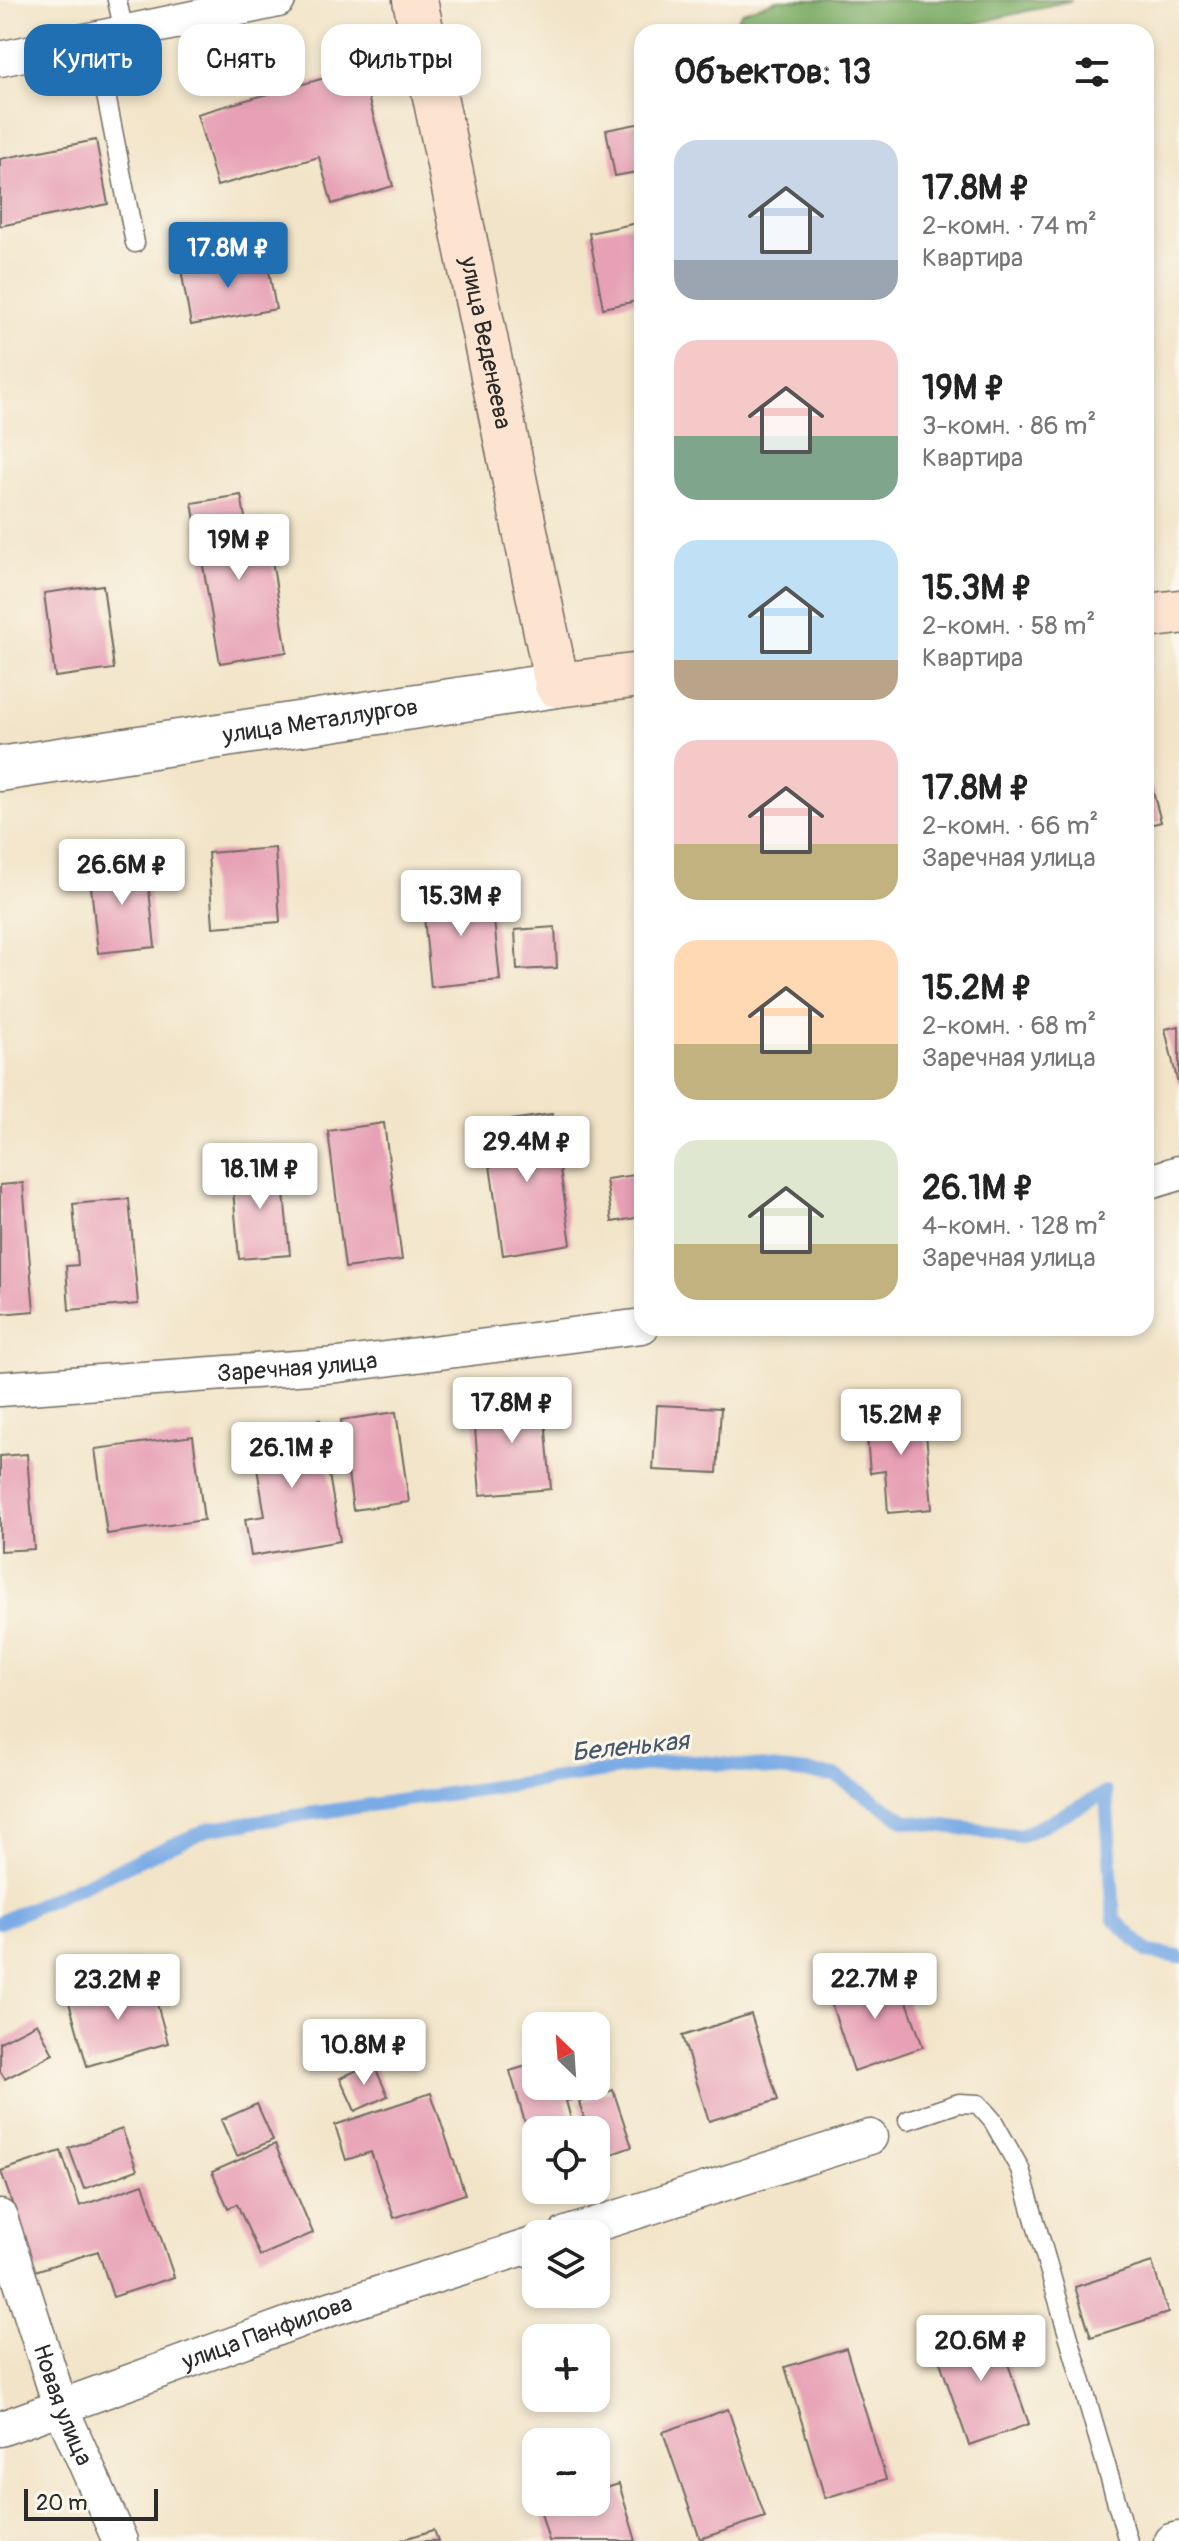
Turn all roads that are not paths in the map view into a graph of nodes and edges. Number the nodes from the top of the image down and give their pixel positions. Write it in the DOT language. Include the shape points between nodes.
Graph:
graph roads {
  1 [pos="278,0"];
  2 [pos="415,0"];
  3 [pos="112,24"];
  4 [pos="24,52"];
  5 [pos="0,59"];
  6 [pos="120,96"];
  7 [pos="135,243"];
  8 [pos="1179,612"];
  9 [pos="1154,615"];
  10 [pos="634,676"];
  11 [pos="557,685"];
  12 [pos="0,769"];
  13 [pos="1179,1173"];
  14 [pos="1154,1181"];
  15 [pos="634,1327"];
  16 [pos="0,1389"];
  17 [pos="908,2120"];
  18 [pos="870,2137"];
  19 [pos="0,2217"];
  20 [pos="610,2220"];
  21 [pos="522,2248"];
  22 [pos="61,2408"];
  23 [pos="0,2429"];
  24 [pos="1179,2539"];
  25 [pos="120,2541"];
  26 [pos="1128,2541"];
  27 [pos="1171,2541"];
  1 -- 3 [label="street"];
  2 -- 11 [label="main road, улица Веденеева"];
  4 -- 5 [label="street"];
  6 -- 7 [label="lane"];
  8 -- 9 [label="main road"];
  10 -- 11 [label="main road, улица Металлургов"];
  11 -- 12 [label="street, улица Металлургов"];
  13 -- 14 [label="street"];
  15 -- 16 [label="street, Заречная улица" via="338,1365"];
  17 -- 26 [label="lane" via="959,2103 978,2104 1020,2169"];
  18 -- 20 [label="street"];
  19 -- 22 [label="street, Новая улица"];
  21 -- 22 [label="street, улица Панфилова" via="330,2309"];
  22 -- 23 [label="street, улица Панфилова"];
  22 -- 25 [label="street, Новая улица"];
  24 -- 27 [label="street"];
}
